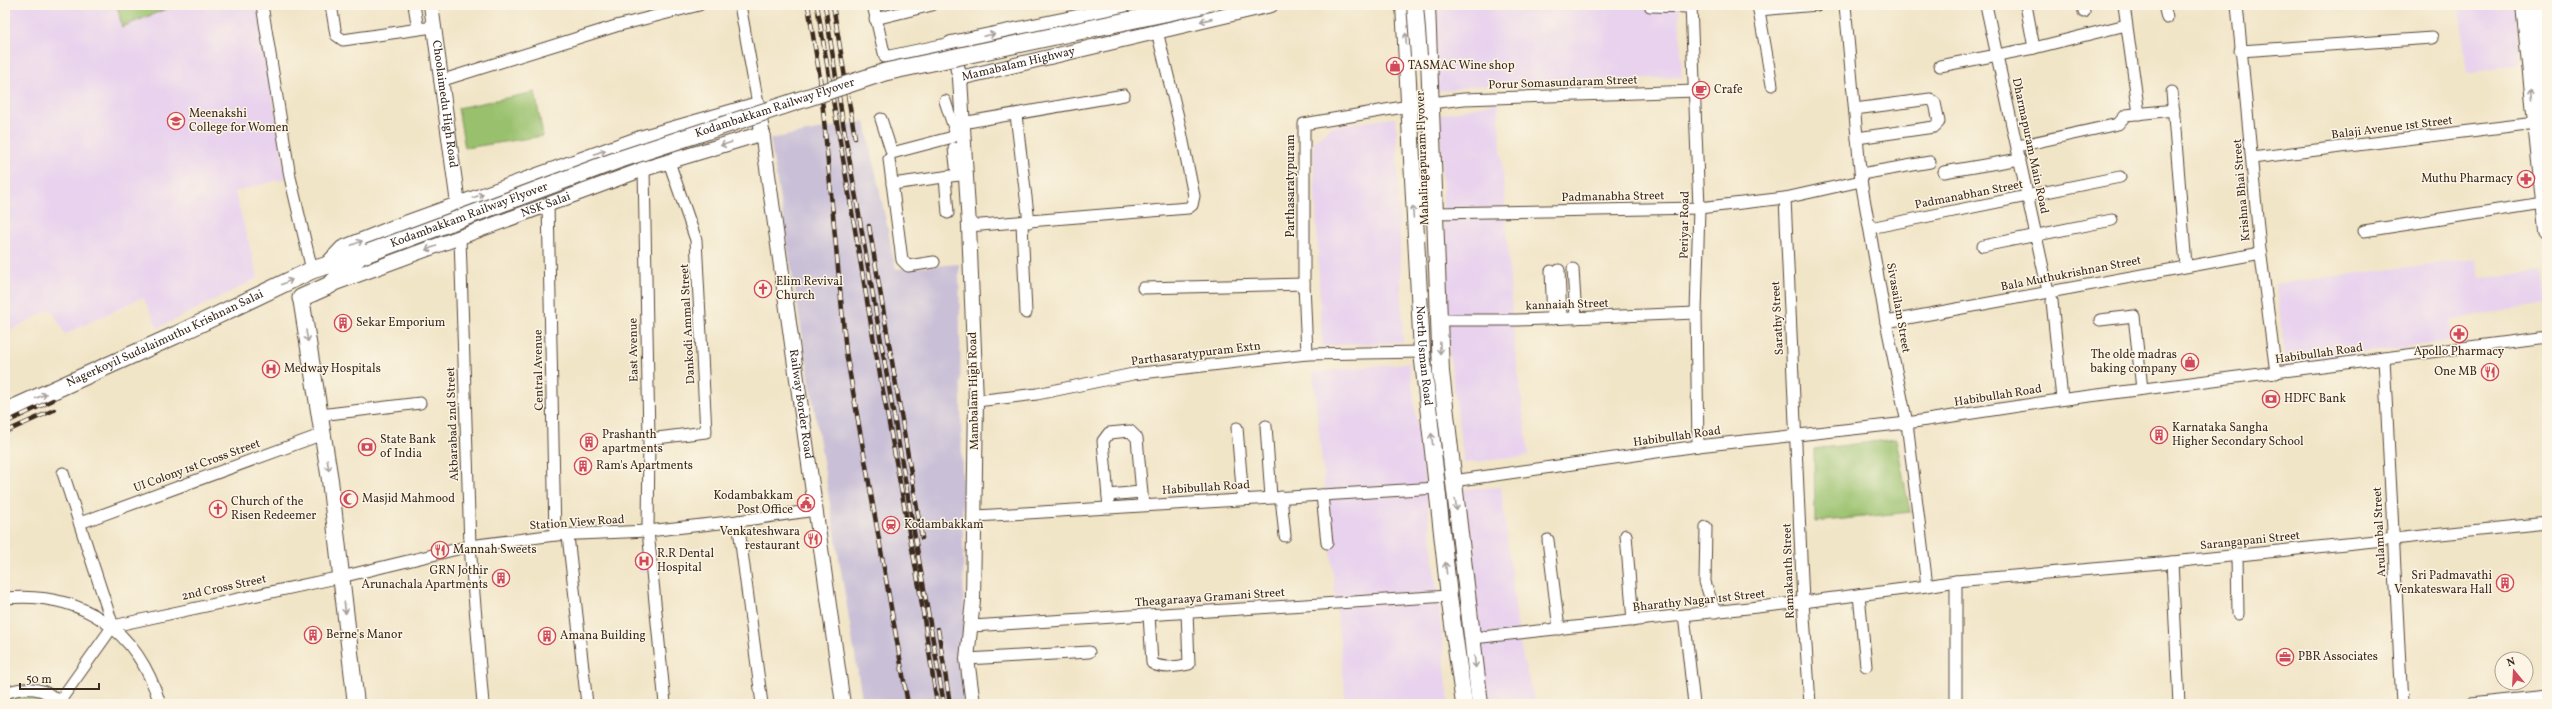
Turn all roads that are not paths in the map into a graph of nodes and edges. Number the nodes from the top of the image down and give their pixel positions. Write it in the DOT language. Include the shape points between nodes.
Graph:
graph roads {
  1 [pos="262,5"];
  2 [pos="331,5"];
  3 [pos="414,5"];
  4 [pos="431,5"];
  5 [pos="699,5"];
  6 [pos="740,5"];
  7 [pos="873,5"];
  8 [pos="932,5"];
  9 [pos="1135,5"];
  10 [pos="1202,5"];
  11 [pos="1271,5"];
  12 [pos="1817,5"];
  13 [pos="1845,5"];
  14 [pos="1986,5"];
  15 [pos="2026,5"];
  16 [pos="2124,5"];
  17 [pos="2164,5"];
  18 [pos="2237,5"];
  19 [pos="2524,5"];
  20 [pos="2536,5"];
  21 [pos="1650,6"];
  22 [pos="1691,6"];
  23 [pos="1759,8"];
  24 [pos="1408,9"];
  25 [pos="1427,10"];
  26 [pos="2167,18"];
  27 [pos="875,19"];
  28 [pos="1063,20"];
  29 [pos="2126,25"];
  30 [pos="433,27"];
  31 [pos="418,29"];
  32 [pos="1157,31"];
  33 [pos="1007,32"];
  34 [pos="2432,38"];
  35 [pos="951,43"];
  36 [pos="2034,48"];
  37 [pos="1072,51"];
  38 [pos="2240,51"];
  39 [pos="1997,56"];
  40 [pos="1015,64"];
  41 [pos="1940,66"];
  42 [pos="960,78"];
  43 [pos="440,81"];
  44 [pos="1772,85"];
  45 [pos="1696,91"];
  46 [pos="2172,92"];
  47 [pos="1124,95"];
  48 [pos="945,101"];
  49 [pos="1431,103"];
  50 [pos="758,104"];
  51 [pos="1408,106"];
  52 [pos="1855,109"];
  53 [pos="2174,110"];
  54 [pos="2139,114"];
  55 [pos="958,115"];
  56 [pos="1016,115"];
  57 [pos="881,119"];
  58 [pos="2541,122"];
  59 [pos="763,133"];
  60 [pos="640,138"];
  61 [pos="1857,138"];
  62 [pos="2018,146"];
  63 [pos="954,148"];
  64 [pos="2252,158"];
  65 [pos="889,159"];
  66 [pos="2020,159"];
  67 [pos="669,162"];
  68 [pos="1930,162"];
  69 [pos="644,169"];
  70 [pos="1944,172"];
  71 [pos="962,175"];
  72 [pos="945,177"];
  73 [pos="2120,177"];
  74 [pos="1861,178"];
  75 [pos="892,184"];
  76 [pos="2027,197"];
  77 [pos="1785,198"];
  78 [pos="2543,203"];
  79 [pos="458,204"];
  80 [pos="548,204"];
  81 [pos="1699,208"];
  82 [pos="948,213"];
  83 [pos="1435,214"];
  84 [pos="2112,220"];
  85 [pos="1025,222"];
  86 [pos="969,226"];
  87 [pos="1870,228"];
  88 [pos="2547,230"];
  89 [pos="2364,231"];
  90 [pos="2035,236"];
  91 [pos="460,238"];
  92 [pos="1983,246"];
  93 [pos="2261,253"];
  94 [pos="364,255"];
  95 [pos="934,262"];
  96 [pos="2186,266"];
  97 [pos="319,268"];
  98 [pos="1573,269"];
  99 [pos="1555,271"];
  100 [pos="1304,284"];
  101 [pos="330,285"];
  102 [pos="1143,288"];
  103 [pos="2050,296"];
  104 [pos="301,298"];
  105 [pos="1696,313"];
  106 [pos="1026,314"];
  107 [pos="1430,317"];
  108 [pos="1576,318"];
  109 [pos="1557,319"];
  110 [pos="2100,320"];
  111 [pos="1886,322"];
  112 [pos="2547,337"];
  113 [pos="1422,352"];
  114 [pos="1307,354"];
  115 [pos="2384,358"];
  116 [pos="2276,373"];
  117 [pos="2142,389"];
  118 [pos="2062,399"];
  119 [pos="976,401"];
  120 [pos="420,403"];
  121 [pos="5,412"];
  122 [pos="320,415"];
  123 [pos="1907,424"];
  124 [pos="1266,426"];
  125 [pos="1237,428"];
  126 [pos="323,434"];
  127 [pos="1797,436"];
  128 [pos="649,439"];
  129 [pos="1698,446"];
  130 [pos="63,473"];
  131 [pos="1453,481"];
  132 [pos="1438,488"];
  133 [pos="1141,492"];
  134 [pos="1322,494"];
  135 [pos="1108,495"];
  136 [pos="1276,497"];
  137 [pos="1243,499"];
  138 [pos="1143,505"];
  139 [pos="1109,508"];
  140 [pos="816,510"];
  141 [pos="976,516"];
  142 [pos="738,521"];
  143 [pos="80,523"];
  144 [pos="2547,523"];
  145 [pos="1706,528"];
  146 [pos="648,530"];
  147 [pos="555,535"];
  148 [pos="1626,535"];
  149 [pos="568,536"];
  150 [pos="1285,536"];
  151 [pos="2394,539"];
  152 [pos="1548,540"];
  153 [pos="1327,543"];
  154 [pos="470,546"];
  155 [pos="2237,555"];
  156 [pos="2172,562"];
  157 [pos="341,577"];
  158 [pos="1956,581"];
  159 [pos="1927,586"];
  160 [pos="1859,595"];
  161 [pos="1449,596"];
  162 [pos="5,598"];
  163 [pos="1803,602"];
  164 [pos="1187,612"];
  165 [pos="1714,612"];
  166 [pos="2238,614"];
  167 [pos="1149,615"];
  168 [pos="1684,615"];
  169 [pos="1633,621"];
  170 [pos="113,626"];
  171 [pos="972,626"];
  172 [pos="1559,629"];
  173 [pos="1472,638"];
  174 [pos="1089,652"];
  175 [pos="968,659"];
  176 [pos="1866,666"];
  177 [pos="5,693"];
  178 [pos="2547,696"];
  179 [pos="60,703"];
  180 [pos="160,704"];
  181 [pos="356,704"];
  182 [pos="483,704"];
  183 [pos="587,704"];
  184 [pos="665,704"];
  185 [pos="762,704"];
  186 [pos="844,704"];
  187 [pos="973,704"];
  188 [pos="1464,704"];
  189 [pos="1480,704"];
  190 [pos="1694,704"];
  191 [pos="1810,704"];
  192 [pos="1956,704"];
  193 [pos="2179,704"];
  194 [pos="2402,704"];
  195 [pos="2471,704"];
  1 -- 97 [label="street" via="290,177"];
  2 -- 31 [label="street" via="336,35 340,40"];
  3 -- 31 [label="street"];
  4 -- 30 [label="street, Choolaimedu High Road"];
  5 -- 43 [label="street" via="616,26"];
  6 -- 50 [label="street"];
  7 -- 27 [label="street"];
  8 -- 27 [label="street"];
  9 -- 28 [label="street"];
  10 -- 94 [label="main road, Kodambakkam Railway Flyover, bridge" via="885,72 607,164"];
  11 -- 32 [label="street, Mamabalam Highway, one-way"];
  12 -- 23 [label="street"];
  13 -- 52 [label="street, Sivasailam Street"];
  14 -- 39 [label="street, Dharmapuram Main Road"];
  15 -- 36 [label="street"];
  16 -- 29 [label="street"];
  17 -- 26 [label="street"];
  18 -- 38 [label="street, Krishna Bhai Street"];
  58 -- 19 [label="main road, one-way"];
  20 -- 58 [label="main road"];
  21 -- 22 [label="street"];
  22 -- 45 [label="street, Periyar Road"];
  23 -- 44 [label="street"];
  24 -- 25 [label="main road"];
  51 -- 24 [label="main road, North Usman Road, one-way"];
  24 -- 107 [label="main road, Mahalingapuram Flyover, bridge"];
  25 -- 49 [label="main road, North Usman Road"];
  27 -- 35 [label="street" via="885,57"];
  28 -- 33 [label="street"];
  28 -- 37 [label="street"];
  29 -- 36 [label="street"];
  29 -- 54 [label="street"];
  30 -- 31 [label="street"];
  30 -- 43 [label="street, Choolaimedu High Road"];
  32 -- 37 [label="street, Mamabalam Highway"];
  32 -- 85 [label="street" via="1194,196 1192,205 1184,208"];
  35 -- 33 [label="street, one-way"];
  33 -- 40 [label="street"];
  34 -- 38 [label="street"];
  35 -- 42 [label="street, Mamabalam Highway"];
  36 -- 39 [label="street"];
  37 -- 40 [label="street, Mamabalam Highway"];
  38 -- 64 [label="street, Krishna Bhai Street"];
  39 -- 41 [label="street"];
  39 -- 62 [label="street, Dharmapuram Main Road"];
  40 -- 42 [label="street, Mamabalam Highway"];
  42 -- 55 [label="street, Mambalam High Road"];
  43 -- 79 [label="street, Choolaimedu High Road"];
  45 -- 49 [label="street, Porur Somasundaram Street" via="1464,99"];
  45 -- 81 [label="street, Periyar Road"];
  46 -- 53 [label="street"];
  47 -- 56 [label="street"];
  48 -- 55 [label="street"];
  49 -- 83 [label="main road, North Usman Road"];
  50 -- 59 [label="street, Railway Border Road"];
  50 -- 60 [label="street"];
  51 -- 100 [label="street, Parthasaratypuram" via="1304,124"];
  107 -- 51 [label="main road, North Usman Road, one-way"];
  52 -- 61 [label="street, Sivasailam Street"];
  52 -- 61 [label="street" via="1930,99 1935,103 1939,122 1934,126"];
  53 -- 54 [label="street"];
  53 -- 96 [label="street"];
  54 -- 62 [label="street" via="2126,115 2118,124"];
  55 -- 56 [label="street"];
  55 -- 57 [label="street" via="953,137 894,153 890,151"];
  55 -- 71 [label="street, Mambalam High Road"];
  56 -- 85 [label="street"];
  58 -- 64 [label="street, Balaji Avenue 1st Street"];
  58 -- 78 [label="main road"];
  59 -- 67 [label="street, NSK Salai, one-way"];
  59 -- 140 [label="street, Railway Border Road"];
  60 -- 69 [label="street, East Avenue"];
  79 -- 60 [label="street, one-way"];
  61 -- 74 [label="street, Sivasailam Street"];
  62 -- 66 [label="street, Dharmapuram Main Road"];
  63 -- 71 [label="street"];
  64 -- 93 [label="street, Krishna Bhai Street"];
  65 -- 75 [label="street"];
  66 -- 70 [label="street"];
  66 -- 76 [label="street, Dharmapuram Main Road"];
  67 -- 69 [label="street, NSK Salai"];
  67 -- 128 [label="street, Dankodi Ammal Street" via="696,240 706,432"];
  68 -- 74 [label="street, Padmanabha Street"];
  69 -- 80 [label="street, NSK Salai"];
  69 -- 128 [label="street, East Avenue"];
  71 -- 72 [label="street"];
  71 -- 86 [label="street, Mambalam High Road"];
  72 -- 75 [label="street"];
  72 -- 82 [label="street"];
  73 -- 76 [label="street, Padmanabhan Street"];
  74 -- 77 [label="street, Padmanabha Street"];
  74 -- 87 [label="street, Sivasailam Street"];
  75 -- 95 [label="street" via="902,260 908,266"];
  76 -- 87 [label="street, Padmanabhan Street"];
  76 -- 90 [label="street, Dharmapuram Main Road"];
  77 -- 81 [label="street, Padmanabha Street"];
  77 -- 127 [label="street, Sarathy Street"];
  78 -- 88 [label="main road"];
  78 -- 89 [label="street"];
  97 -- 79 [label="street, one-way" via="342,248"];
  80 -- 91 [label="street, NSK Salai"];
  80 -- 147 [label="street, Central Avenue"];
  81 -- 83 [label="street, Padmanabha Street"];
  81 -- 105 [label="street, Periyar Road"];
  83 -- 107 [label="main road, North Usman Road"];
  84 -- 90 [label="street"];
  85 -- 86 [label="street"];
  85 -- 106 [label="street"];
  86 -- 119 [label="street, Mambalam High Road"];
  87 -- 111 [label="street, Sivasailam Street"];
  90 -- 92 [label="street"];
  90 -- 103 [label="street, Dharmapuram Main Road"];
  91 -- 101 [label="street, NSK Salai, one-way"];
  91 -- 154 [label="street, Akbarabad 2nd Street"];
  93 -- 96 [label="street, Bala Muthukrishnan Street"];
  93 -- 116 [label="street, Krishna Bhai Street"];
  94 -- 97 [label="main road, Kodambakkam Railway Flyover"];
  94 -- 101 [label="main road, Kodambakkam Railway Flyover"];
  96 -- 103 [label="street, Bala Muthukrishnan Street"];
  121 -- 97 [label="main road, Nagerkoyil Sudalaimuthu Krishnan Salai, one-way"];
  98 -- 108 [label="street"];
  99 -- 109 [label="street"];
  100 -- 102 [label="street"];
  100 -- 114 [label="street, Parthasaratypuram"];
  101 -- 104 [label="main road, Kodambakkam Railway Flyover"];
  103 -- 111 [label="street, Bala Muthukrishnan Street"];
  103 -- 118 [label="street, Dharmapuram Main Road"];
  104 -- 122 [label="main road, one-way"];
  105 -- 108 [label="street, kannaiah Street"];
  105 -- 129 [label="street, Periyar Road"];
  107 -- 109 [label="street, kannaiah Street"];
  107 -- 113 [label="main road, North Usman Road"];
  107 -- 131 [label="main road, North Usman Road, one-way" via="1441,372"];
  108 -- 109 [label="street, kannaiah Street"];
  110 -- 117 [label="street" via="2134,316"];
  111 -- 123 [label="street, Sivasailam Street"];
  112 -- 115 [label="street, Habibullah Road"];
  113 -- 114 [label="street, Parthasaratypuram Extn"];
  132 -- 113 [label="main road, North Usman Road, one-way"];
  114 -- 119 [label="street, Parthasaratypuram Extn" via="1133,374 1037,394"];
  115 -- 116 [label="street, Habibullah Road"];
  115 -- 151 [label="street, Arulambal Street"];
  116 -- 117 [label="street, Habibullah Road"];
  117 -- 118 [label="street, Habibullah Road"];
  118 -- 123 [label="street, Habibullah Road"];
  119 -- 141 [label="street, Mambalam High Road"];
  120 -- 122 [label="street"];
  122 -- 126 [label="main road"];
  123 -- 127 [label="street, Habibullah Road"];
  123 -- 159 [label="street, Sivasailam Street"];
  124 -- 136 [label="street"];
  125 -- 137 [label="street"];
  126 -- 143 [label="street, UI Colony 1st Cross Street"];
  126 -- 157 [label="main road, one-way"];
  127 -- 129 [label="street, Habibullah Road"];
  127 -- 163 [label="street, Ramakanth Street"];
  128 -- 146 [label="street, East Avenue"];
  129 -- 131 [label="street, Habibullah Road"];
  130 -- 143 [label="street"];
  131 -- 173 [label="main road, North Usman Road, one-way"];
  132 -- 134 [label="street, Habibullah Road"];
  161 -- 132 [label="main road, North Usman Road, one-way"];
  133 -- 135 [label="street"];
  133 -- 135 [label="street" via="1137,438 1130,431 1109,433 1102,441"];
  133 -- 138 [label="street"];
  134 -- 136 [label="street, Habibullah Road"];
  134 -- 153 [label="street"];
  135 -- 139 [label="street"];
  136 -- 137 [label="street, Habibullah Road"];
  136 -- 150 [label="street"];
  137 -- 138 [label="street, Habibullah Road"];
  138 -- 139 [label="street, Habibullah Road"];
  139 -- 141 [label="street, Habibullah Road"];
  140 -- 142 [label="street, Station View Road"];
  140 -- 186 [label="street, Railway Border Road"];
  141 -- 171 [label="street, Mambalam High Road"];
  142 -- 146 [label="street, Station View Road"];
  142 -- 185 [label="street"];
  143 -- 170 [label="street"];
  144 -- 151 [label="street, Sarangapani Street"];
  145 -- 165 [label="street" via="1705,582"];
  146 -- 149 [label="street, Station View Road"];
  146 -- 184 [label="street, East Avenue"];
  147 -- 149 [label="street, Station View Road"];
  147 -- 154 [label="street, Station View Road"];
  148 -- 169 [label="street"];
  149 -- 183 [label="street"];
  151 -- 155 [label="street, Sarangapani Street"];
  151 -- 194 [label="street, Arulambal Street"];
  152 -- 172 [label="street"];
  154 -- 157 [label="street, Station View Road"];
  154 -- 182 [label="street, Akbarabad 2nd Street"];
  155 -- 156 [label="street, Sarangapani Street"];
  155 -- 166 [label="street"];
  156 -- 158 [label="street, Sarangapani Street"];
  156 -- 193 [label="street"];
  157 -- 170 [label="street, 2nd Cross Street"];
  157 -- 181 [label="main road, one-way"];
  158 -- 159 [label="street"];
  158 -- 192 [label="street"];
  159 -- 160 [label="street, Bharathy Nagar 1st Street"];
  160 -- 163 [label="street, Bharathy Nagar 1st Street"];
  160 -- 176 [label="street"];
  161 -- 164 [label="street, Theagaraaya Gramani Street"];
  161 -- 188 [label="main road, North Usman Road"];
  162 -- 170 [label="street" via="44,597 72,604"];
  163 -- 165 [label="street, Bharathy Nagar 1st Street"];
  163 -- 191 [label="street, Ramakanth Street"];
  164 -- 167 [label="street, Theagaraaya Gramani Street"];
  164 -- 167 [label="street" via="1189,664 1163,667 1152,663"];
  165 -- 168 [label="street, Bharathy Nagar 1st Street"];
  167 -- 171 [label="street, Theagaraaya Gramani Street"];
  168 -- 169 [label="street, Bharathy Nagar 1st Street"];
  168 -- 190 [label="street"];
  169 -- 172 [label="street, Bharathy Nagar 1st Street"];
  170 -- 179 [label="street"];
  170 -- 180 [label="street" via="134,649 155,687"];
  171 -- 175 [label="street, Mambalam High Road"];
  172 -- 173 [label="street, Bharathy Nagar 1st Street"];
  173 -- 189 [label="main road, North Usman Road, one-way"];
  174 -- 175 [label="street"];
  175 -- 187 [label="street, Mambalam High Road"];
  177 -- 179 [label="street" via="21,687 40,689"];
  178 -- 195 [label="street"];
}
